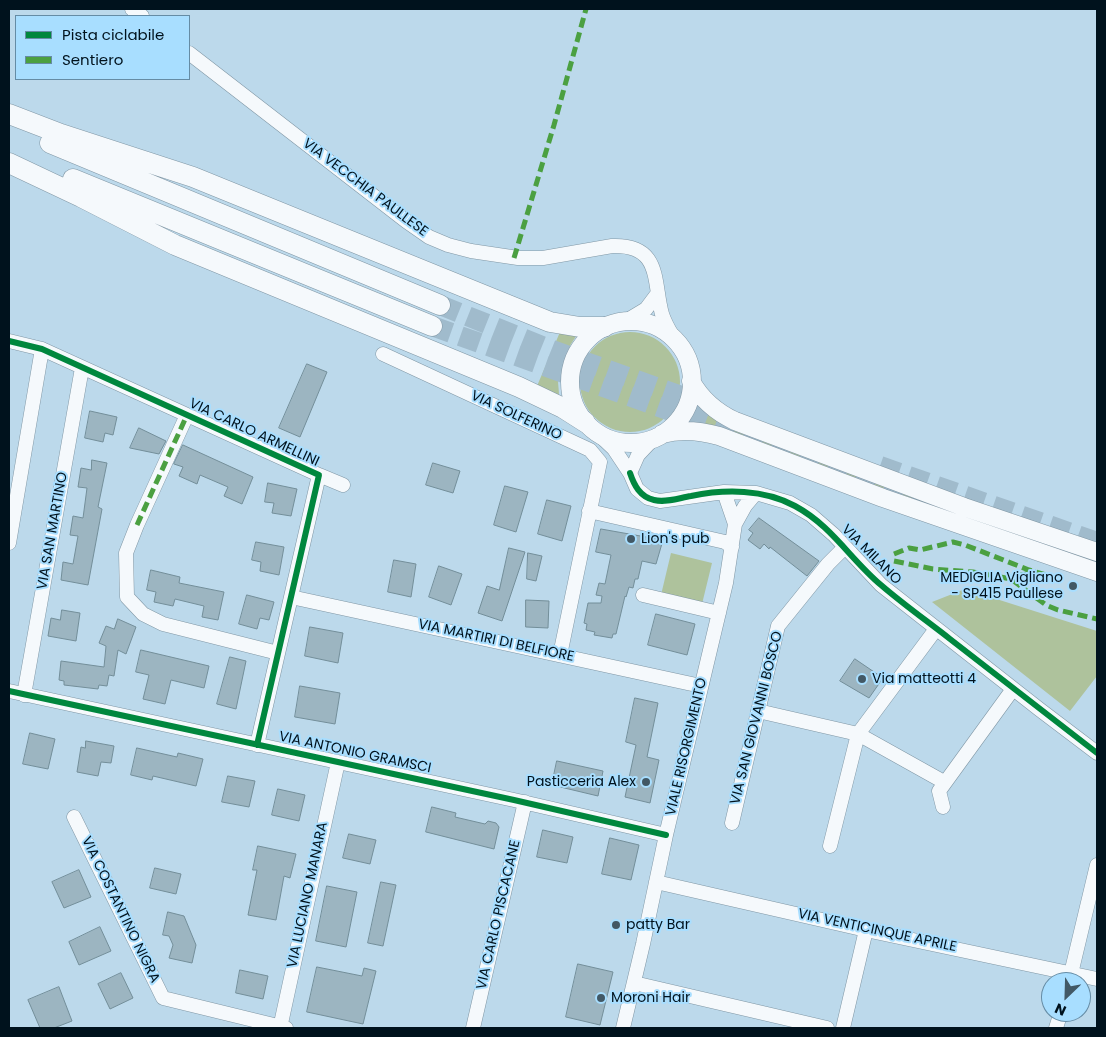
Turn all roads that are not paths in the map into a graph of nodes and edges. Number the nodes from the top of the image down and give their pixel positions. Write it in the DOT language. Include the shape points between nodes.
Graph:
graph roads {
  1 [pos="190,54"];
  2 [pos="9,114"];
  3 [pos="9,127"];
  4 [pos="9,152"];
  5 [pos="9,163"];
  6 [pos="658,293"];
  7 [pos="440,305"];
  8 [pos="626,321"];
  9 [pos="432,326"];
  10 [pos="604,327"];
  11 [pos="9,341"];
  12 [pos="676,342"];
  13 [pos="42,349"];
  14 [pos="382,354"];
  15 [pos="82,368"];
  16 [pos="691,381"];
  17 [pos="187,415"];
  18 [pos="591,428"];
  19 [pos="658,436"];
  20 [pos="630,473"];
  21 [pos="319,475"];
  22 [pos="343,485"];
  23 [pos="724,492"];
  24 [pos="756,493"];
  25 [pos="589,511"];
  26 [pos="735,524"];
  27 [pos="9,543"];
  28 [pos="732,547"];
  29 [pos="845,547"];
  30 [pos="1097,552"];
  31 [pos="1097,572"];
  32 [pos="643,595"];
  33 [pos="291,597"];
  34 [pos="718,613"];
  35 [pos="936,629"];
  36 [pos="278,653"];
  37 [pos="560,655"];
  38 [pos="701,686"];
  39 [pos="1014,689"];
  40 [pos="9,691"];
  41 [pos="24,695"];
  42 [pos="758,711"];
  43 [pos="858,734"];
  44 [pos="257,745"];
  45 [pos="1097,753"];
  46 [pos="338,762"];
  47 [pos="944,782"];
  48 [pos="524,802"];
  49 [pos="943,807"];
  50 [pos="74,817"];
  51 [pos="732,823"];
  52 [pos="666,835"];
  53 [pos="830,846"];
  54 [pos="1097,865"];
  55 [pos="656,882"];
  56 [pos="866,930"];
  57 [pos="1048,972"];
  58 [pos="1071,972"];
  59 [pos="634,983"];
  60 [pos="282,1028"];
  61 [pos="473,1028"];
  62 [pos="623,1028"];
  63 [pos="827,1028"];
  64 [pos="844,1028"];
  1 -- 6 [label="street, VIA VECCHIA PAULLESE" via="432,239 465,250 531,259 623,246 650,262 656,275"];
  2 -- 10 [label="highway" via="193,177 550,322"];
  3 -- 7 [label="highway"];
  4 -- 9 [label="highway"];
  5 -- 18 [label="highway" via="175,245 519,387 563,408"];
  6 -- 8 [label="street" via="646,309"];
  6 -- 12 [label="street, VIA VECCHIA PAULLESE" via="662,314"];
  8 -- 10 [label="main road"];
  8 -- 12 [label="main road" via="654,326"];
  10 -- 18 [label="main road" via="582,345 570,372 577,411"];
  11 -- 13 [label="street, VIA CARLO ARMELLINI"];
  12 -- 16 [label="main road" via="687,359"];
  13 -- 15 [label="street, VIA CARLO ARMELLINI"];
  13 -- 27 [label="street"];
  14 -- 25 [label="street, VIA SOLFERINO" via="590,450 600,462"];
  15 -- 17 [label="street, VIA CARLO ARMELLINI"];
  15 -- 41 [label="street, VIA SAN MARTINO"];
  16 -- 19 [label="main road" via="684,412 675,424"];
  16 -- 30 [label="main road" via="707,403 735,421 927,494"];
  17 -- 21 [label="street, VIA CARLO ARMELLINI"];
  17 -- 36 [label="street, VIA CARLO ARMELLINI" via="126,553 127,597 143,614 163,624"];
  18 -- 19 [label="main road" via="609,439 624,442"];
  18 -- 20 [label="street, VIA MILANO" via="614,449"];
  19 -- 20 [label="street" via="638,455"];
  19 -- 31 [label="main road" via="694,431 719,436"];
  20 -- 23 [label="street, VIA MILANO" via="637,489 654,500"];
  21 -- 22 [label="street, VIA CARLO ARMELLINI"];
  21 -- 33 [label="street, VIA CARLO ARMELLINI"];
  23 -- 24 [label="street, VIA MILANO"];
  23 -- 26 [label="street, VIALE RISORGIMENTO"];
  24 -- 26 [label="street, VIALE RISORGIMENTO"];
  24 -- 29 [label="street, VIA MILANO" via="790,503 811,515"];
  25 -- 28 [label="street" via="725,542"];
  25 -- 37 [label="street, VIA SOLFERINO"];
  26 -- 28 [label="street, VIALE RISORGIMENTO"];
  28 -- 34 [label="street, VIALE RISORGIMENTO"];
  29 -- 35 [label="street, VIA MILANO" via="876,581"];
  29 -- 42 [label="street, VIA SAN GIOVANNI BOSCO" via="778,626"];
  32 -- 34 [label="street"];
  33 -- 36 [label="street, VIA CARLO ARMELLINI"];
  33 -- 37 [label="street, VIA MARTIRI DI BELFIORE"];
  34 -- 38 [label="street, VIALE RISORGIMENTO"];
  35 -- 39 [label="street, VIA MILANO"];
  35 -- 43 [label="street"];
  36 -- 44 [label="street, VIA CARLO ARMELLINI"];
  37 -- 38 [label="street, VIA MARTIRI DI BELFIORE"];
  38 -- 52 [label="street, VIALE RISORGIMENTO"];
  39 -- 45 [label="street, VIA MILANO"];
  39 -- 47 [label="street"];
  40 -- 41 [label="street, VIA ANTONIO GRAMSCI"];
  41 -- 44 [label="street, VIA ANTONIO GRAMSCI"];
  42 -- 43 [label="street"];
  42 -- 51 [label="street, VIA SAN GIOVANNI BOSCO"];
  43 -- 47 [label="street"];
  43 -- 53 [label="street"];
  44 -- 46 [label="street, VIA ANTONIO GRAMSCI"];
  46 -- 48 [label="street, VIA ANTONIO GRAMSCI"];
  46 -- 60 [label="street, VIA LUCIANO MANARA"];
  47 -- 49 [label="street" via="939,790"];
  48 -- 52 [label="street, VIA ANTONIO GRAMSCI"];
  48 -- 61 [label="street, VIA CARLO PISCACANE"];
  50 -- 60 [label="street, VIA COSTANTINO NIGRA" via="163,998"];
  52 -- 55 [label="street, VIALE RISORGIMENTO"];
  54 -- 58 [label="street"];
  55 -- 56 [label="street, VIA VENTICINQUE APRILE"];
  55 -- 59 [label="street, VIALE RISORGIMENTO"];
  56 -- 57 [label="street, VIA VENTICINQUE APRILE"];
  56 -- 64 [label="street"];
  59 -- 62 [label="street, VIALE RISORGIMENTO"];
  59 -- 63 [label="street"];
}
